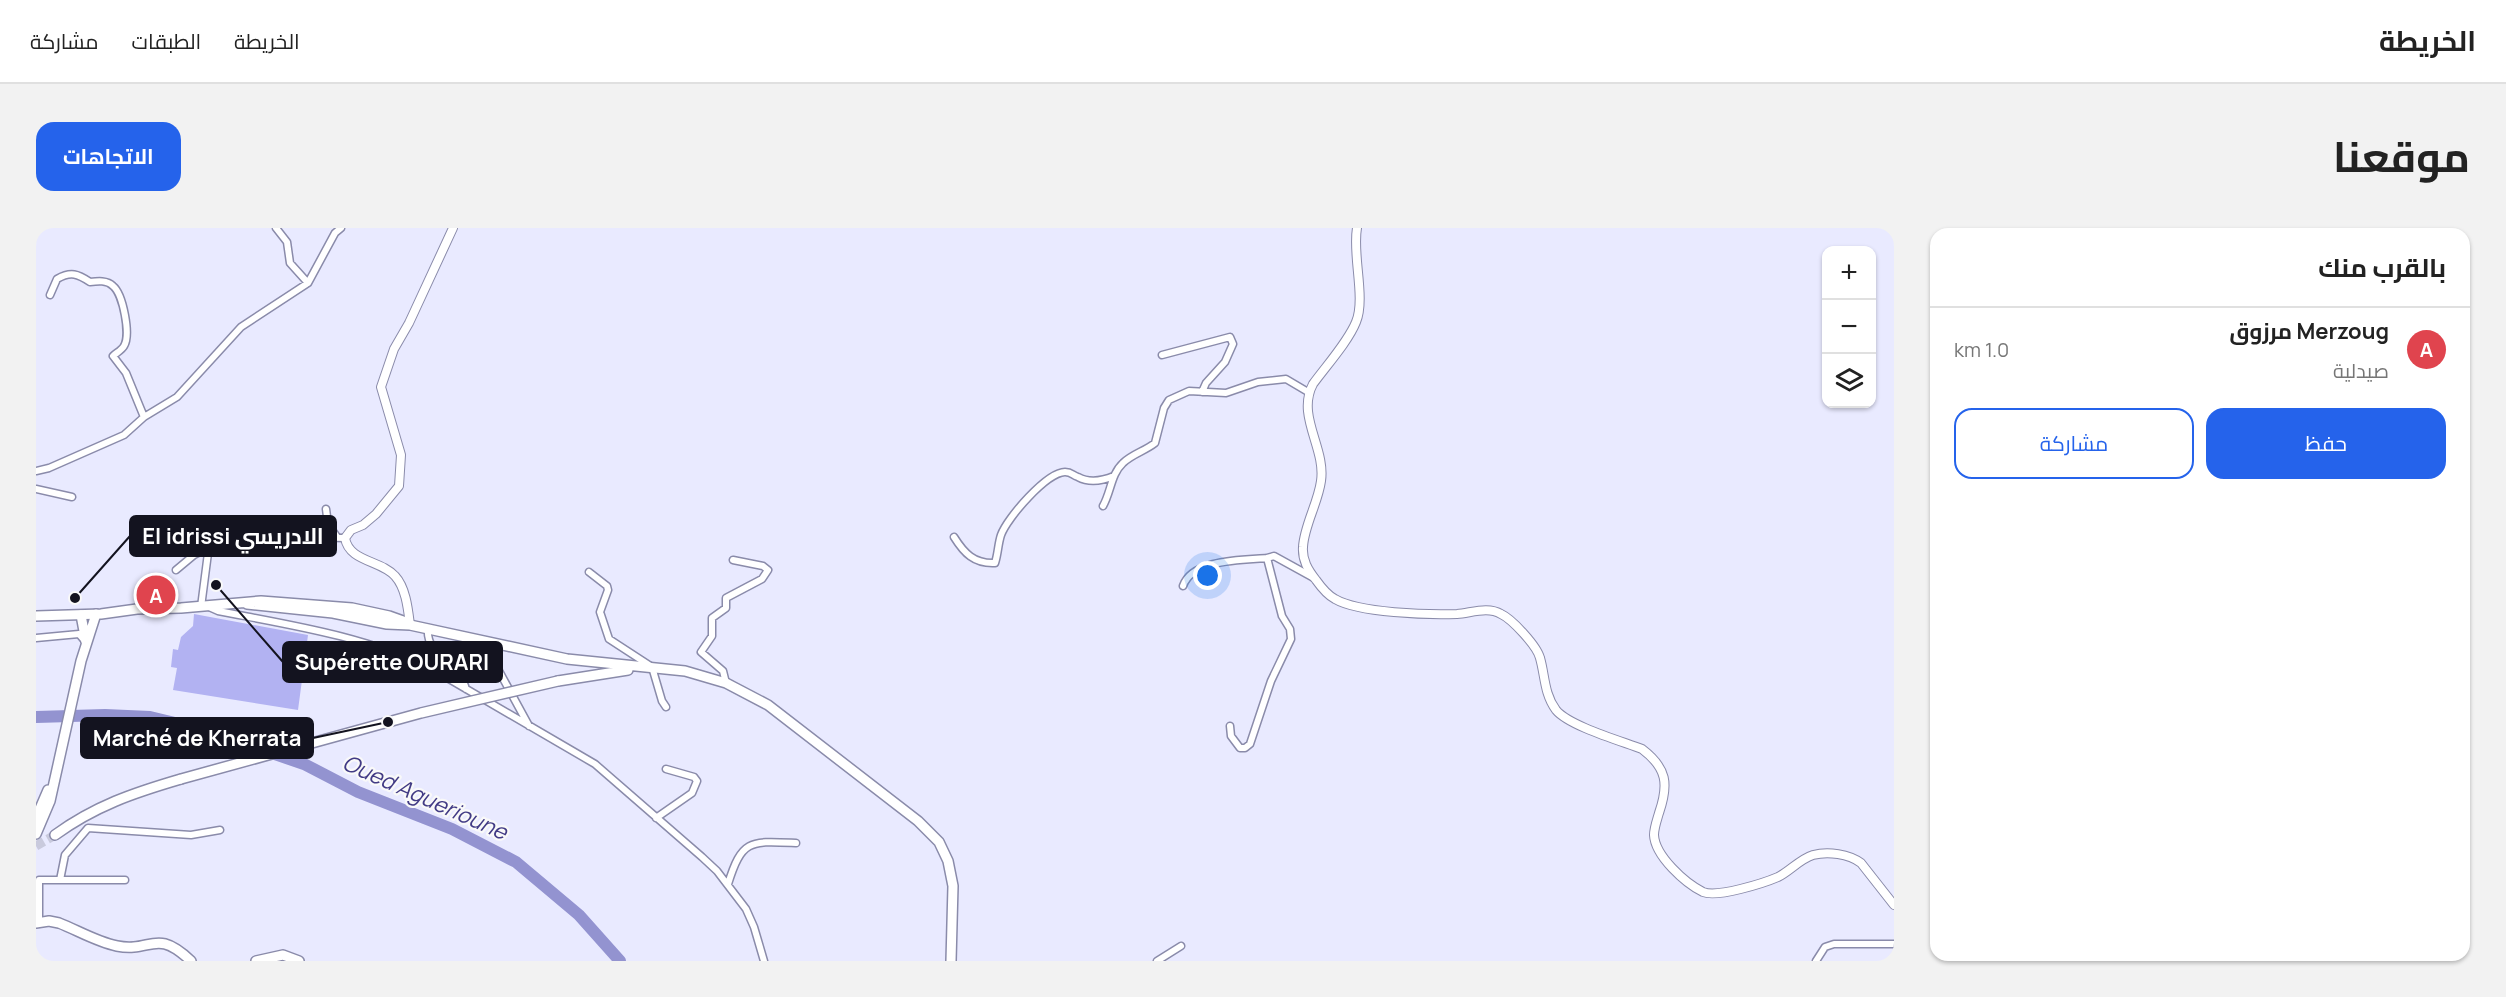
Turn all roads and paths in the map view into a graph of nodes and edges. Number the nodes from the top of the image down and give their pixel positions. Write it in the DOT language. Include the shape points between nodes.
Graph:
graph roads {
  1 [pos="276,228"];
  2 [pos="341,228"];
  3 [pos="453,228"];
  4 [pos="1357,228"];
  5 [pos="308,284"];
  6 [pos="50,295"];
  7 [pos="1162,355"];
  8 [pos="1202,392"];
  9 [pos="1308,392"];
  10 [pos="144,417"];
  11 [pos="36,471"];
  12 [pos="1114,476"];
  13 [pos="36,489"];
  14 [pos="72,497"];
  15 [pos="1102,506"];
  16 [pos="326,508"];
  17 [pos="271,536"];
  18 [pos="954,537"];
  19 [pos="341,538"];
  20 [pos="1267,558"];
  21 [pos="733,560"];
  22 [pos="176,570"];
  23 [pos="589,572"];
  24 [pos="1315,578"];
  25 [pos="1183,586"];
  26 [pos="204,607"];
  27 [pos="96,614"];
  28 [pos="81,615"];
  29 [pos="36,616"];
  30 [pos="410,625"];
  31 [pos="428,628"];
  32 [pos="36,638"];
  33 [pos="86,642"];
  34 [pos="492,644"];
  35 [pos="647,668"];
  36 [pos="726,683"];
  37 [pos="466,689"];
  38 [pos="666,707"];
  39 [pos="530,726"];
  40 [pos="1230,726"];
  41 [pos="666,769"];
  42 [pos="55,777"];
  43 [pos="36,818"];
  44 [pos="656,818"];
  45 [pos="220,830"];
  46 [pos="36,834"];
  47 [pos="55,835"];
  48 [pos="796,843"];
  49 [pos="60,880"];
  50 [pos="125,880"];
  51 [pos="728,884"];
  52 [pos="1894,905"];
  53 [pos="38,922"];
  54 [pos="1894,944"];
  55 [pos="1181,946"];
  56 [pos="191,961"];
  57 [pos="256,961"];
  58 [pos="299,961"];
  59 [pos="764,961"];
  60 [pos="951,961"];
  61 [pos="1157,961"];
  62 [pos="1816,961"];
  1 -- 5 [label="street" via="287,242 290,263"];
  2 -- 5 [label="street"];
  3 -- 19 [label="street" via="394,349 381,387 401,455 399,486 376,514"];
  4 -- 9 [label="street" via="1356,322"];
  5 -- 10 [label="street" via="241,327 177,397"];
  6 -- 10 [label="street" via="57,279 71,273 90,282 113,285 120,296 128,331 125,346 113,356 126,373"];
  7 -- 8 [label="street" via="1230,337 1233,344 1225,362"];
  8 -- 9 [label="street" via="1226,393 1258,382 1286,379"];
  8 -- 12 [label="street" via="1189,391 1169,400 1155,443 1121,464"];
  9 -- 24 [label="street" via="1306,407 1322,476 1303,545 1304,559"];
  10 -- 11 [label="street" via="124,435"];
  12 -- 15 [label="street"];
  12 -- 18 [label="street" via="1090,481 1061,472 1052,478 1013,513 1000,537 995,563 974,560 963,552"];
  13 -- 14 [label="street"];
  16 -- 19 [label="street" via="328,524"];
  17 -- 19 [label="street"];
  19 -- 30 [label="street" via="352,552 395,575"];
  20 -- 24 [label="street" via="1274,556"];
  20 -- 25 [label="street" via="1224,561 1192,573"];
  20 -- 40 [label="street" via="1291,639 1250,744 1240,748 1234,743"];
  21 -- 36 [label="street" via="768,570 762,579 726,598 726,608 712,618 712,636 701,652 723,671"];
  22 -- 26 [label="street" via="194,555 204,550 208,553"];
  23 -- 35 [label="street" via="607,586 600,612 609,639"];
  24 -- 52 [label="street" via="1334,599 1347,604 1414,612 1458,614 1493,610 1503,614 1539,654 1549,699 1557,711 1569,720 1642,749 1657,763 1665,782 1665,795 1656,824 1656,845 1673,870 1703,892 1717,894 1778,877 1813,855 1837,854 1861,863"];
  26 -- 27 [label="main road"];
  26 -- 30 [label="main road" via="247,604"];
  26 -- 37 [label="street" via="369,643 404,655"];
  27 -- 28 [label="main road"];
  27 -- 33 [label="main road"];
  28 -- 29 [label="main road"];
  28 -- 33 [label="main road"];
  30 -- 31 [label="main road"];
  31 -- 34 [label="main road"];
  31 -- 37 [label="street" via="431,645 460,674"];
  32 -- 33 [label="street" via="79,634"];
  33 -- 42 [label="main road"];
  34 -- 35 [label="main road" via="567,660"];
  34 -- 39 [label="street" via="499,672"];
  35 -- 36 [label="main road" via="685,671"];
  35 -- 38 [label="street"];
  35 -- 47 [label="main road, bridge" via="558,681 421,713 181,779 102,806"];
  36 -- 60 [label="main road" via="768,705 934,836 944,851 953,886"];
  37 -- 39 [label="street"];
  39 -- 44 [label="street" via="595,764"];
  41 -- 44 [label="street" via="694,777 697,782 692,793"];
  42 -- 43 [label="main road"];
  42 -- 46 [label="main road"];
  44 -- 51 [label="street"];
  45 -- 49 [label="street" via="191,835 88,828 65,855"];
  48 -- 51 [label="street" via="748,846 738,854"];
  49 -- 50 [label="street"];
  49 -- 53 [label="street" via="39,880"];
  51 -- 59 [label="street" via="746,909"];
  53 -- 56 [label="main road" via="59,923 120,947 167,944"];
  54 -- 62 [label="street" via="1834,944 1825,947"];
  55 -- 61 [label="street"];
  57 -- 58 [label="main road" via="283,955"];
}
